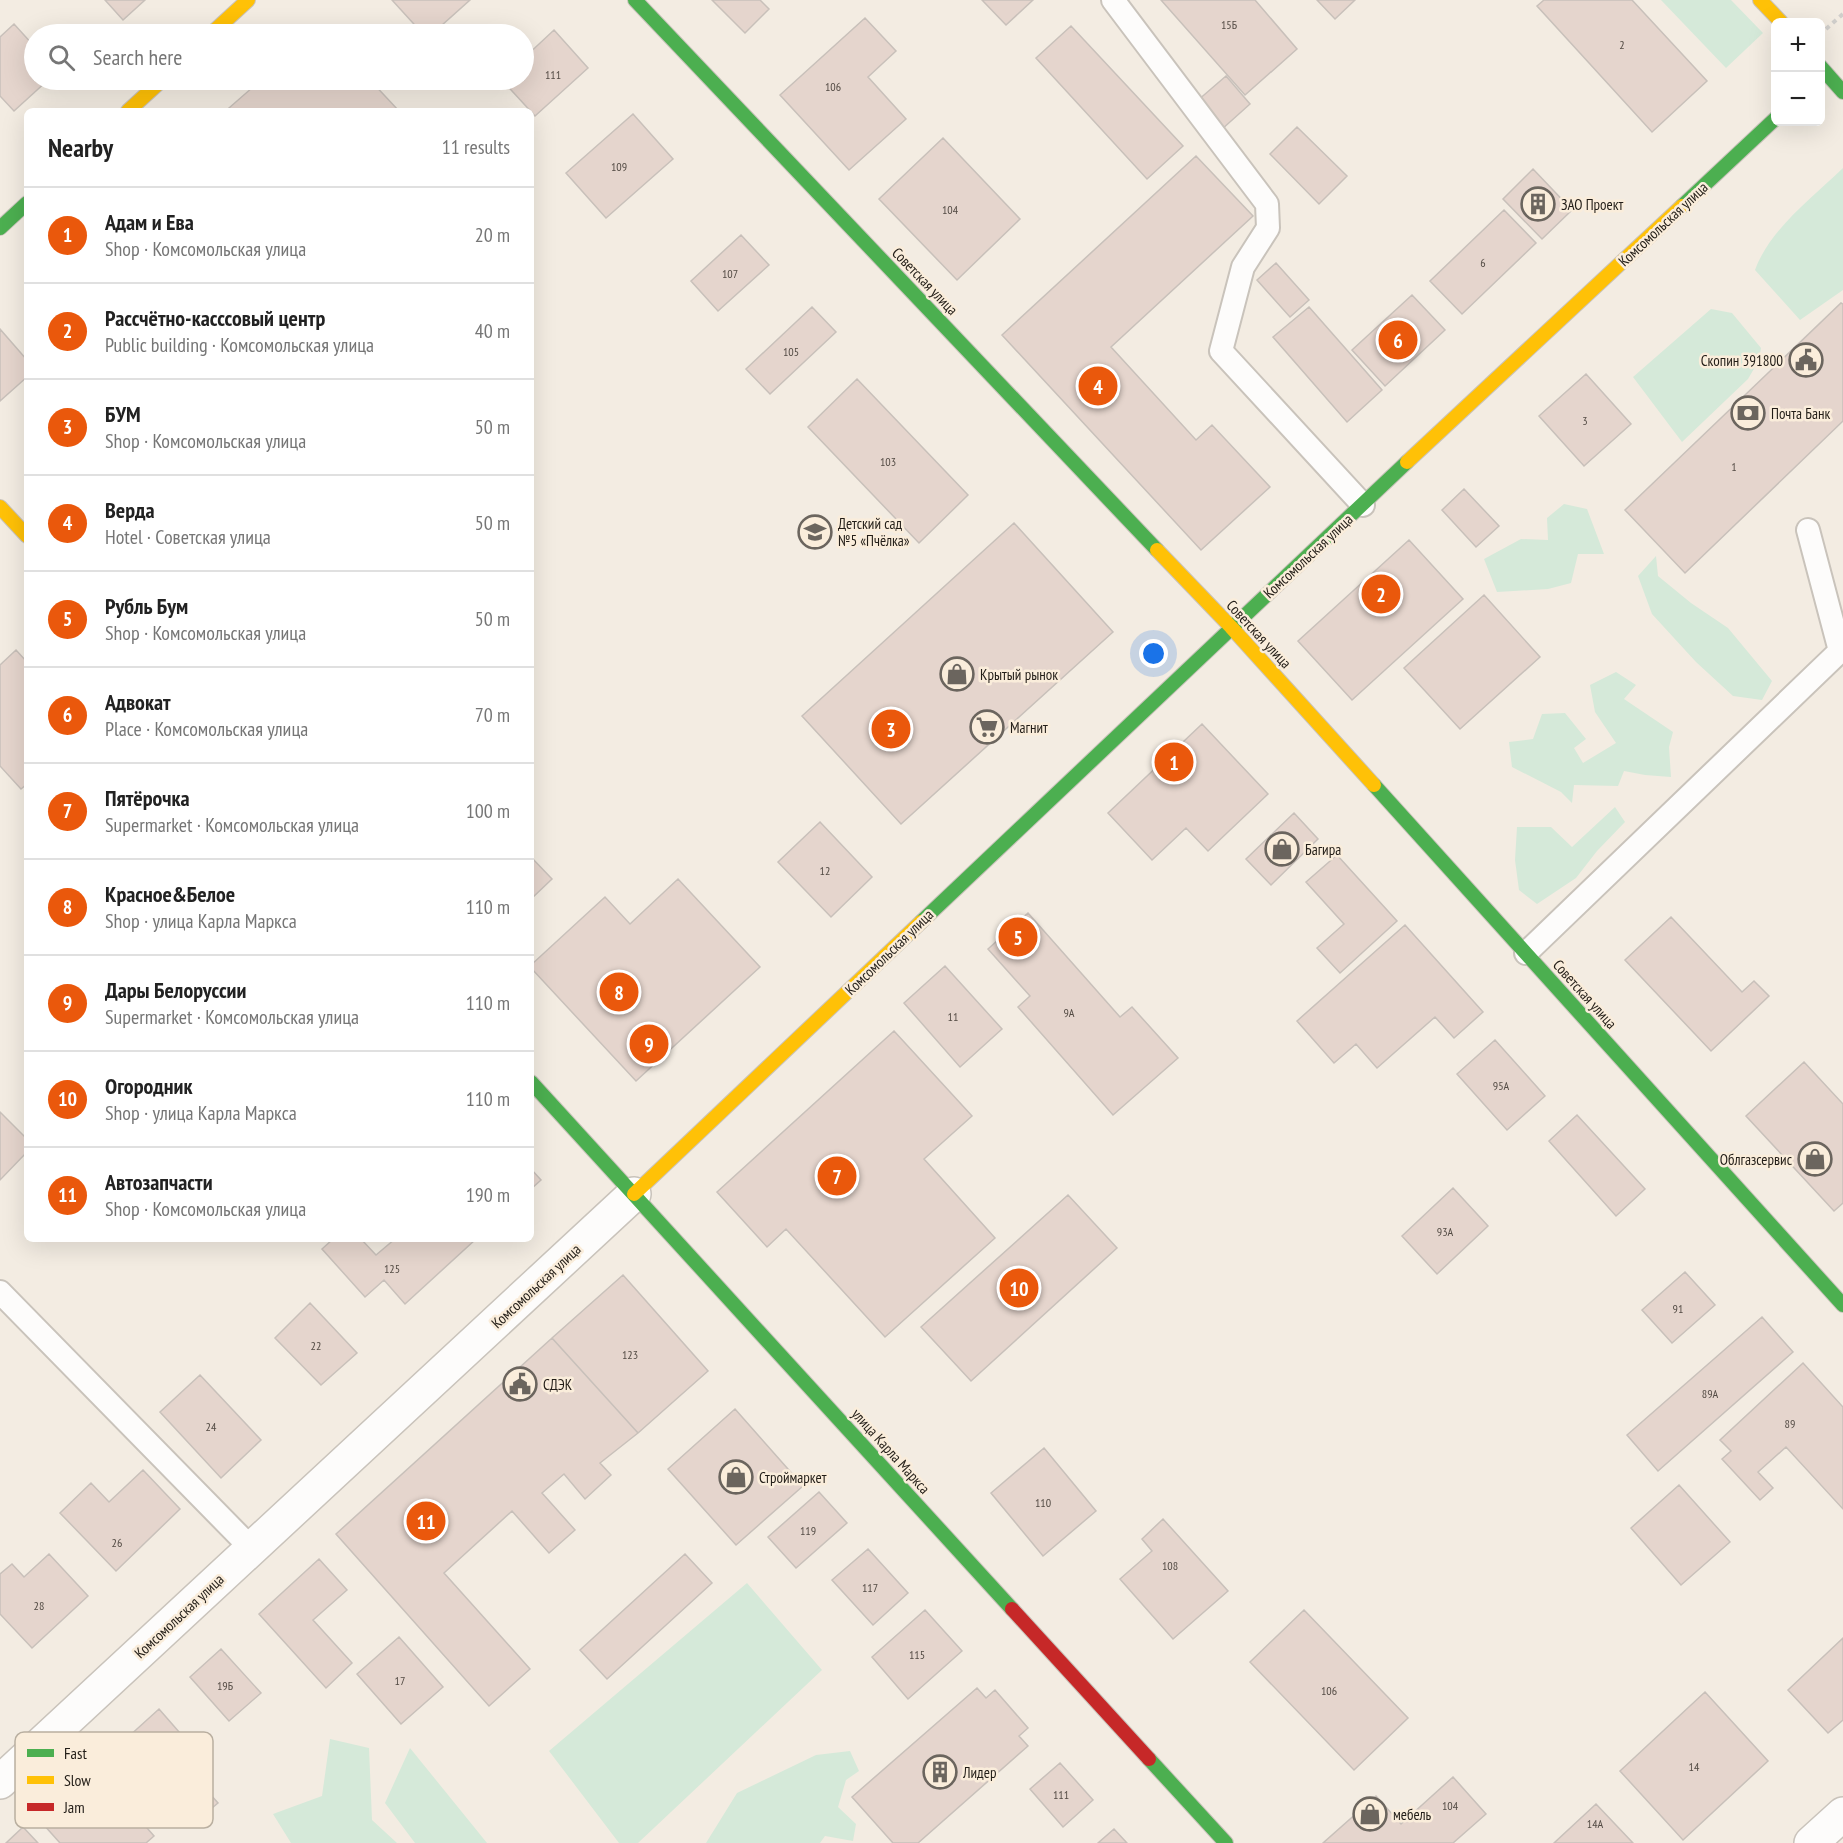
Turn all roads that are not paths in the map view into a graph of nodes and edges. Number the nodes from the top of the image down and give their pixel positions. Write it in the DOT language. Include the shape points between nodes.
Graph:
graph roads {
  1 [pos="249,0"];
  2 [pos="635,0"];
  3 [pos="1113,0"];
  4 [pos="1760,0"];
  5 [pos="1777,18"];
  6 [pos="222,24"];
  7 [pos="1823,72"];
  8 [pos="151,90"];
  9 [pos="1843,92"];
  10 [pos="131,108"];
  11 [pos="1771,123"];
  12 [pos="24,206"];
  13 [pos="0,228"];
  14 [pos="1363,505"];
  15 [pos="0,507"];
  16 [pos="1808,530"];
  17 [pos="24,533"];
  18 [pos="1231,627"];
  19 [pos="1526,953"];
  20 [pos="534,1085"];
  21 [pos="634,1194"];
  22 [pos="0,1292"];
  23 [pos="1843,1305"];
  24 [pos="252,1549"];
  25 [pos="54,1732"];
  26 [pos="15,1768"];
  27 [pos="0,1782"];
  28 [pos="1843,1814"];
  29 [pos="1226,1843"];
  30 [pos="1811,1843"];
  1 -- 6 [label="street"];
  2 -- 18 [label="street, Советская улица"];
  3 -- 14 [label="lane" via="1267,204 1268,228 1242,267 1221,351"];
  4 -- 5 [label="street"];
  7 -- 9 [label="street"];
  8 -- 10 [label="street"];
  11 -- 14 [label="street, Комсомольская улица"];
  12 -- 13 [label="street"];
  14 -- 18 [label="street, Комсомольская улица"];
  15 -- 17 [label="street"];
  16 -- 19 [label="lane" via="1840,651"];
  18 -- 19 [label="street, Советская улица"];
  18 -- 21 [label="street, Комсомольская улица"];
  19 -- 23 [label="street, Советская улица"];
  20 -- 21 [label="street, улица Карла Маркса"];
  21 -- 24 [label="street, Комсомольская улица"];
  21 -- 29 [label="street, улица Карла Маркса"];
  22 -- 24 [label="lane"];
  24 -- 25 [label="street, Комсомольская улица"];
  26 -- 27 [label="street, Комсомольская улица"];
  28 -- 30 [label="street"];
}
